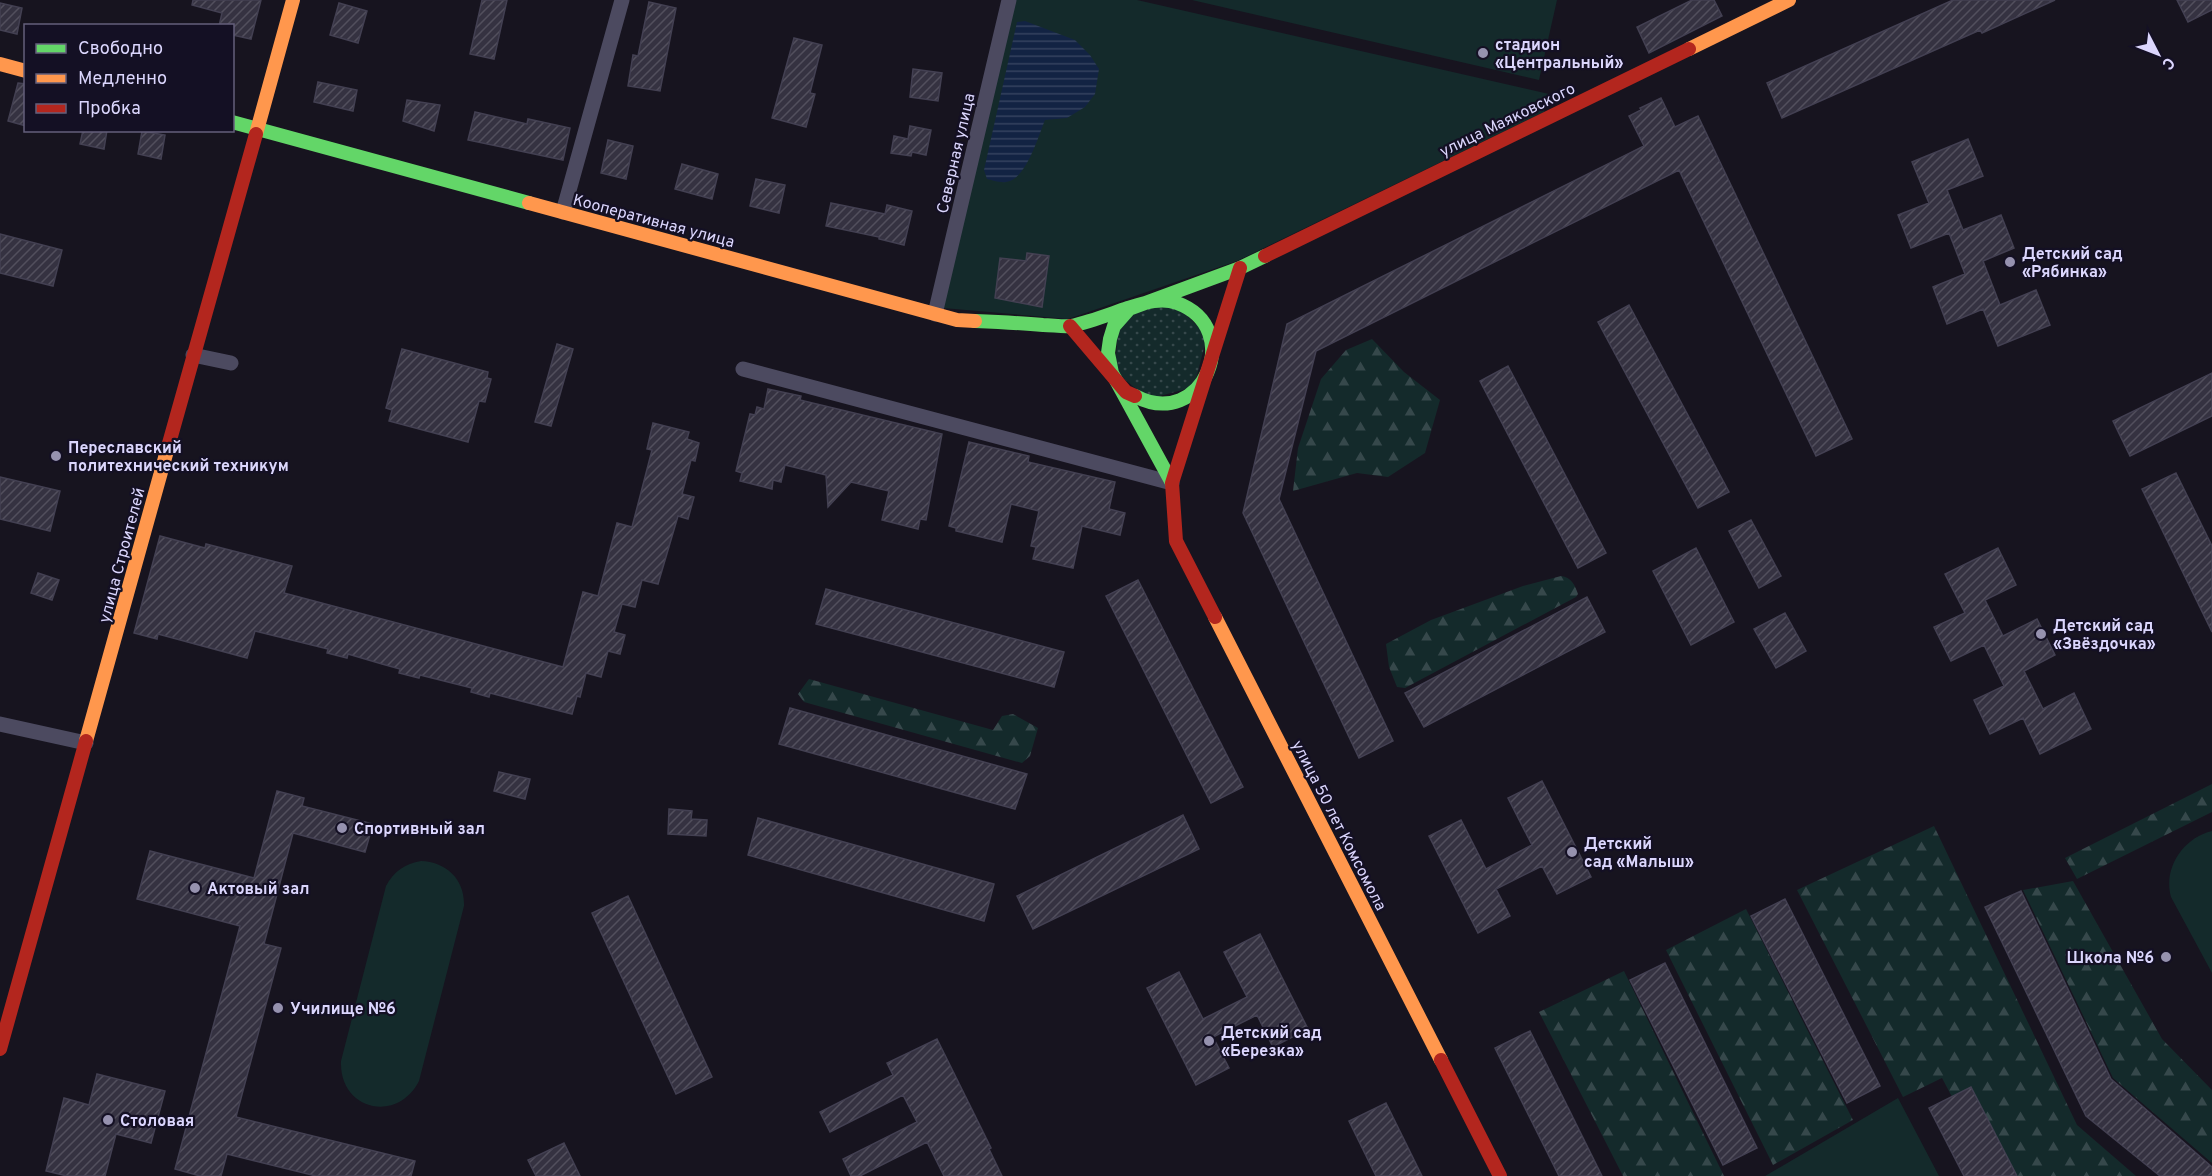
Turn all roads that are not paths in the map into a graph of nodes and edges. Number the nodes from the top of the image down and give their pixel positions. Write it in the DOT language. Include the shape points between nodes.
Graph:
graph roads {
  1 [pos="292,0"];
  2 [pos="621,0"];
  3 [pos="1009,0"];
  4 [pos="1789,0"];
  5 [pos="0,64"];
  6 [pos="24,70"];
  7 [pos="234,122"];
  8 [pos="258,128"];
  9 [pos="563,212"];
  10 [pos="1240,268"];
  11 [pos="1153,300"];
  12 [pos="935,314"];
  13 [pos="1070,326"];
  14 [pos="193,355"];
  15 [pos="231,363"];
  16 [pos="743,369"];
  17 [pos="1112,373"];
  18 [pos="1208,375"];
  19 [pos="1172,483"];
  20 [pos="0,724"];
  21 [pos="86,743"];
  22 [pos="0,1049"];
  23 [pos="1500,1176"];
  1 -- 8 [label="main road, улица Строителей"];
  2 -- 9 [label="street"];
  3 -- 12 [label="street, Северная улица"];
  4 -- 10 [label="main road, улица Маяковского"];
  5 -- 6 [label="main road"];
  7 -- 8 [label="main road, Кооперативная улица"];
  8 -- 9 [label="main road, Кооперативная улица"];
  8 -- 14 [label="main road, улица Строителей"];
  9 -- 12 [label="main road, Кооперативная улица"];
  10 -- 11 [label="main road, улица Маяковского"];
  10 -- 18 [label="main road"];
  11 -- 13 [label="main road"];
  11 -- 17 [label="main road" via="1129,309 1114,326 1108,352"];
  11 -- 18 [label="main road" via="1176,302 1197,314 1209,331 1213,353"];
  12 -- 13 [label="main road, Кооперативная улица" via="957,320"];
  13 -- 17 [label="main road"];
  14 -- 15 [label="street"];
  14 -- 21 [label="main road, улица Строителей"];
  16 -- 19 [label="street"];
  17 -- 18 [label="main road" via="1126,392 1147,403 1161,404 1180,401 1197,390"];
  17 -- 19 [label="main road"];
  18 -- 19 [label="main road"];
  19 -- 23 [label="main road, улица 50 лет Комсомола" via="1176,542"];
  20 -- 21 [label="street"];
  21 -- 22 [label="main road, улица Строителей"];
}
